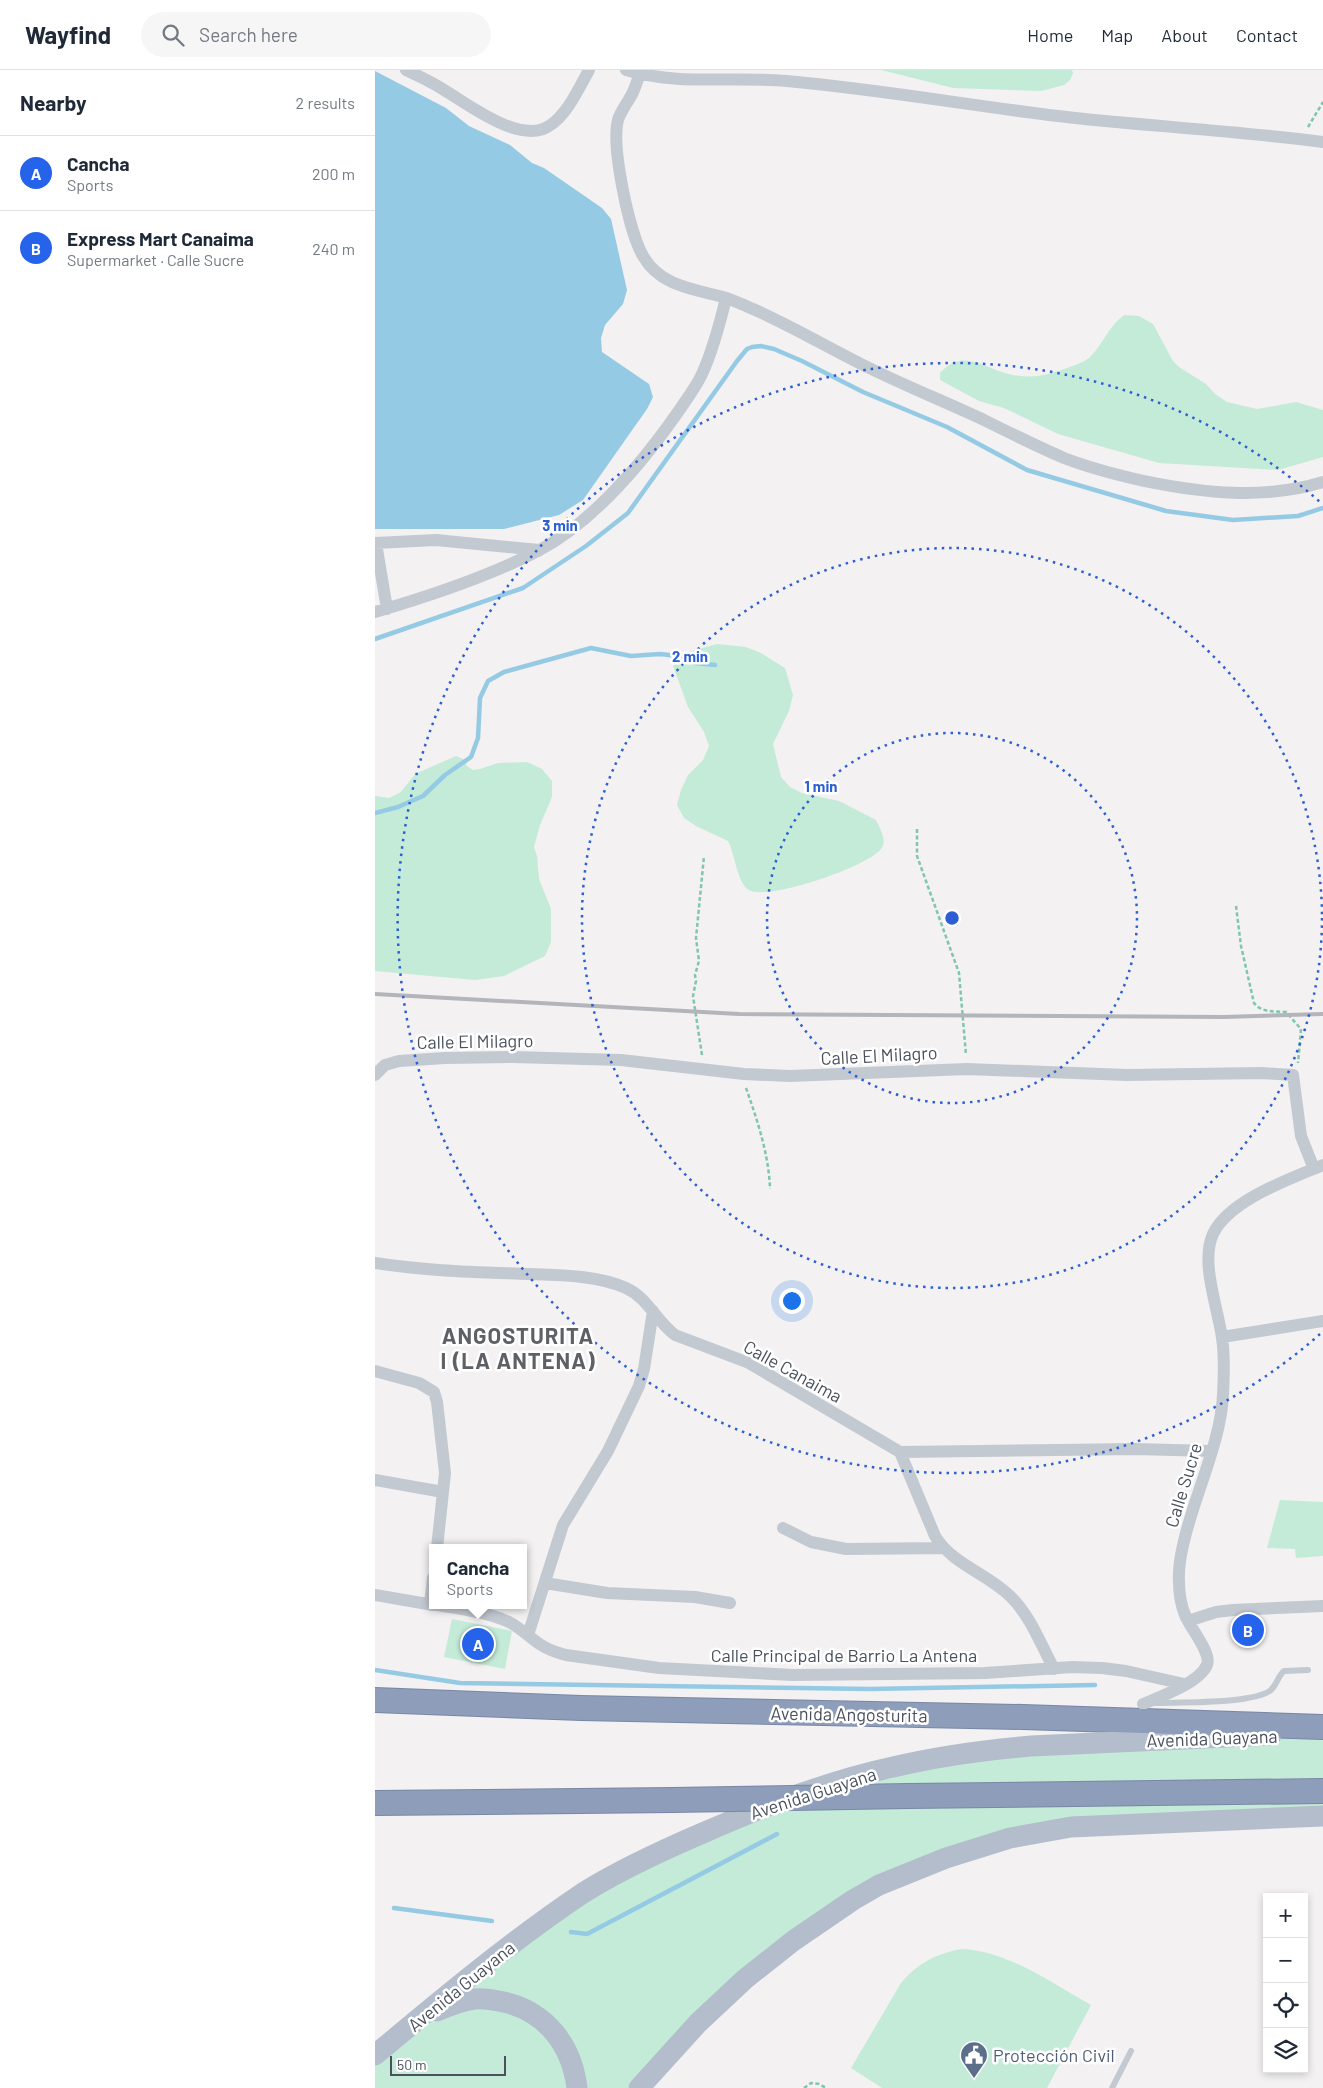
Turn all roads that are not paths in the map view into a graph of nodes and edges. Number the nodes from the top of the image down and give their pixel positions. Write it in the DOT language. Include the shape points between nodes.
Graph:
graph roads {
  1 [pos="406,70"];
  2 [pos="589,70"];
  3 [pos="626,70"];
  4 [pos="639,74"];
  5 [pos="1323,142"];
  6 [pos="726,298"];
  7 [pos="1323,482"];
  8 [pos="375,543"];
  9 [pos="539,550"];
  10 [pos="381,610"];
  11 [pos="375,1075"];
  12 [pos="1319,1167"];
  13 [pos="375,1264"];
  14 [pos="653,1311"];
  15 [pos="1323,1321"];
  16 [pos="1222,1337"];
  17 [pos="375,1371"];
  18 [pos="1211,1451"];
  19 [pos="900,1452"];
  20 [pos="375,1480"];
  21 [pos="443,1492"];
  22 [pos="783,1528"];
  23 [pos="437,1544"];
  24 [pos="942,1548"];
  25 [pos="545,1583"];
  26 [pos="375,1595"];
  27 [pos="730,1603"];
  28 [pos="429,1604"];
  29 [pos="1323,1606"];
  30 [pos="455,1609"];
  31 [pos="1188,1621"];
  32 [pos="528,1635"];
  33 [pos="1054,1669"];
  34 [pos="1308,1670"];
  35 [pos="1184,1684"];
  36 [pos="375,1700"];
  37 [pos="1143,1704"];
  38 [pos="1065,1719"];
  39 [pos="1323,1727"];
  40 [pos="1323,1733"];
  41 [pos="1323,1791"];
  42 [pos="375,1803"];
  43 [pos="1321,1816"];
  44 [pos="420,2018"];
  45 [pos="1131,2051"];
  46 [pos="375,2056"];
  47 [pos="577,2088"];
  48 [pos="639,2088"];
  49 [pos="1112,2088"];
  1 -- 2 [label="street" via="504,124 538,131 557,119"];
  3 -- 4 [label="street"];
  4 -- 5 [label="street" via="691,81 740,78 787,81 1055,116"];
  4 -- 6 [label="street" via="617,129 628,209 643,256 661,276 675,284"];
  6 -- 7 [label="street" via="1027,441 1105,472 1225,493 1279,492"];
  6 -- 9 [label="street" via="702,375 668,426 647,454 595,508"];
  8 -- 9 [label="street" via="436,540"];
  8 -- 10 [label="street"];
  9 -- 10 [label="street" via="501,568"];
  11 -- 12 [label="street, Calle El Milagro" via="385,1064 399,1061 523,1057 611,1060 790,1076 967,1069 1127,1075 1293,1075 1301,1136"];
  12 -- 16 [label="street, Calle Sucre" via="1249,1200 1226,1216 1213,1234 1208,1253"];
  13 -- 14 [label="street, Calle Canaima" via="561,1275 614,1283 639,1296"];
  14 -- 19 [label="street, Calle Canaima" via="665,1328 675,1334 749,1363"];
  14 -- 25 [label="street" via="645,1369 632,1404 604,1459 563,1525"];
  15 -- 16 [label="street"];
  16 -- 18 [label="street, Calle Sucre" via="1225,1359 1223,1397"];
  17 -- 21 [label="street" via="419,1383 434,1392 445,1473"];
  18 -- 19 [label="street"];
  18 -- 31 [label="street, Calle Sucre" via="1178,1568 1180,1598"];
  19 -- 24 [label="street"];
  20 -- 21 [label="street"];
  21 -- 23 [label="street"];
  22 -- 24 [label="street" via="811,1542 846,1549"];
  24 -- 33 [label="street" via="1011,1597 1031,1625"];
  25 -- 27 [label="street" via="607,1593 695,1597"];
  25 -- 32 [label="street"];
  26 -- 28 [label="street, Calle Principal de Barrio La Antena"];
  29 -- 31 [label="street" via="1233,1610"];
  30 -- 32 [label="street, Calle Principal de Barrio La Antena" via="494,1616"];
  31 -- 35 [label="street, Calle Sucre" via="1208,1657 1203,1672"];
  32 -- 33 [label="street, Calle Principal de Barrio La Antena" via="542,1646 566,1655 697,1671 793,1675"];
  33 -- 35 [label="street, Calle Principal de Barrio La Antena" via="1102,1668"];
  34 -- 37 [label="lane" via="1285,1671 1270,1690 1257,1696"];
  35 -- 37 [label="street, Calle Sucre"];
  36 -- 38 [label="highway, Avenida Angosturita"];
  37 -- 38 [label="highway"];
  38 -- 39 [label="highway, Avenida Angosturita"];
  40 -- 44 [label="main road, Avenida Guayana" via="995,1749 891,1767 825,1786 687,1840 585,1892 497,1956"];
  41 -- 42 [label="highway, bridge"];
  43 -- 48 [label="main road" via="1071,1827 1010,1838 905,1874 821,1921 745,1979 676,2046"];
  44 -- 46 [label="main road, Avenida Guayana"];
  44 -- 47 [label="main road" via="474,1999 525,2009 540,2017 563,2042"];
  45 -- 49 [label="lane"];
}
